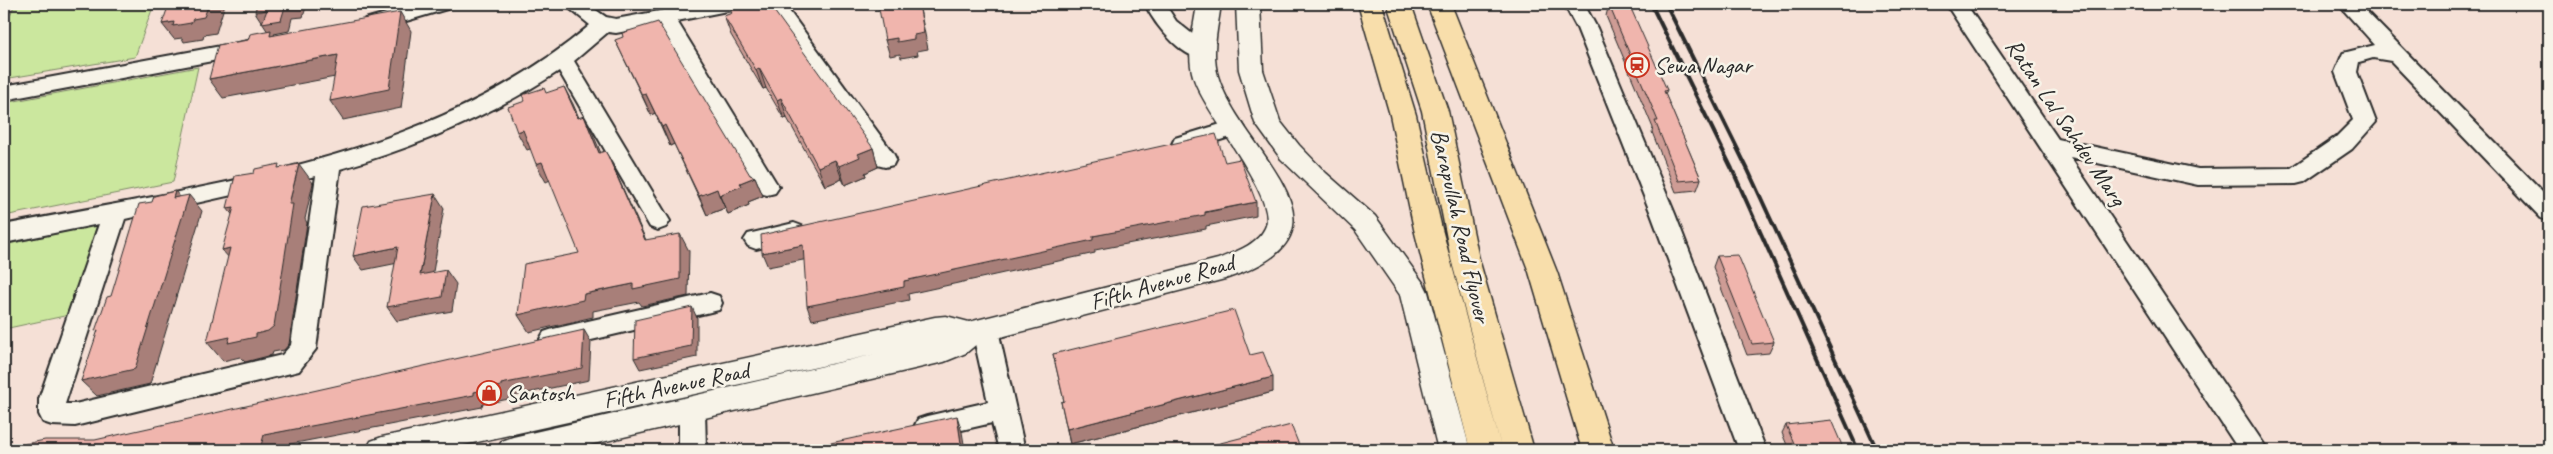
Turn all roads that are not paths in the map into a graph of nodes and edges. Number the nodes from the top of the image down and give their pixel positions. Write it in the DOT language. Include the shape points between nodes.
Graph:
graph roads {
  1 [pos="440,4"];
  2 [pos="574,4"];
  3 [pos="729,4"];
  4 [pos="774,4"];
  5 [pos="1155,4"];
  6 [pos="1209,4"];
  7 [pos="1248,4"];
  8 [pos="1370,4"];
  9 [pos="1399,4"];
  10 [pos="1438,4"];
  11 [pos="1574,4"];
  12 [pos="1956,4"];
  13 [pos="2348,4"];
  14 [pos="664,17"];
  15 [pos="603,25"];
  16 [pos="349,28"];
  17 [pos="271,43"];
  18 [pos="1457,51"];
  19 [pos="1203,53"];
  20 [pos="1416,55"];
  21 [pos="2398,55"];
  22 [pos="562,59"];
  23 [pos="4,93"];
  24 [pos="1234,128"];
  25 [pos="2050,145"];
  26 [pos="1163,149"];
  27 [pos="885,159"];
  28 [pos="330,165"];
  29 [pos="767,187"];
  30 [pos="2549,212"];
  31 [pos="114,213"];
  32 [pos="658,221"];
  33 [pos="814,227"];
  34 [pos="4,234"];
  35 [pos="756,240"];
  36 [pos="710,303"];
  37 [pos="977,332"];
  38 [pos="525,345"];
  39 [pos="1003,409"];
  40 [pos="692,410"];
  41 [pos="900,434"];
  42 [pos="382,450"];
  43 [pos="514,450"];
  44 [pos="693,450"];
  45 [pos="1012,450"];
  46 [pos="1454,450"];
  47 [pos="1486,450"];
  48 [pos="1518,450"];
  49 [pos="1598,450"];
  50 [pos="1753,450"];
  51 [pos="2254,450"];
  1 -- 16 [label="street" via="388,21"];
  2 -- 15 [label="street"];
  3 -- 14 [label="street"];
  4 -- 27 [label="street"];
  5 -- 19 [label="street" via="1177,34"];
  6 -- 19 [label="street, Fifth Avenue Road"];
  7 -- 46 [label="street" via="1250,70 1268,124 1317,180 1365,223 1414,292"];
  8 -- 47 [label="highway, Barapullah Road Flyover" via="1403,115 1428,229"];
  9 -- 20 [label="highway, Barapullah Road Flyover"];
  10 -- 18 [label="highway"];
  11 -- 50 [label="street" via="1664,214"];
  12 -- 25 [label="street, Ratan Lal Sahdev Marg"];
  13 -- 21 [label="street"];
  14 -- 15 [label="street" via="616,26"];
  14 -- 29 [label="street"];
  15 -- 22 [label="street"];
  17 -- 23 [label="street"];
  18 -- 20 [label="highway"];
  18 -- 49 [label="highway" via="1543,272"];
  19 -- 24 [label="street, Fifth Avenue Road" via="1205,76 1214,100"];
  20 -- 48 [label="highway, Barapullah Road Flyover" via="1435,111 1465,259"];
  21 -- 25 [label="street" via="2372,51 2350,58 2346,72 2365,122 2344,143 2296,176 2198,177"];
  21 -- 30 [label="street"];
  22 -- 28 [label="street" via="411,138"];
  22 -- 32 [label="street"];
  24 -- 26 [label="street"];
  24 -- 37 [label="street, Fifth Avenue Road" via="1273,190 1281,224 1270,242 1253,256 1225,268"];
  25 -- 51 [label="street, Ratan Lal Sahdev Marg"];
  28 -- 31 [label="street"];
  28 -- 31 [label="street" via="303,349 290,364 75,415 52,414 52,400"];
  31 -- 34 [label="street"];
  33 -- 35 [label="street"];
  36 -- 38 [label="street"];
  37 -- 39 [label="street"];
  37 -- 40 [label="street, Fifth Avenue Road" via="944,350"];
  37 -- 42 [label="street, Fifth Avenue Road" via="935,329"];
  39 -- 41 [label="street"];
  39 -- 45 [label="street"];
  40 -- 43 [label="street, Fifth Avenue Road"];
  40 -- 44 [label="street"];
}
